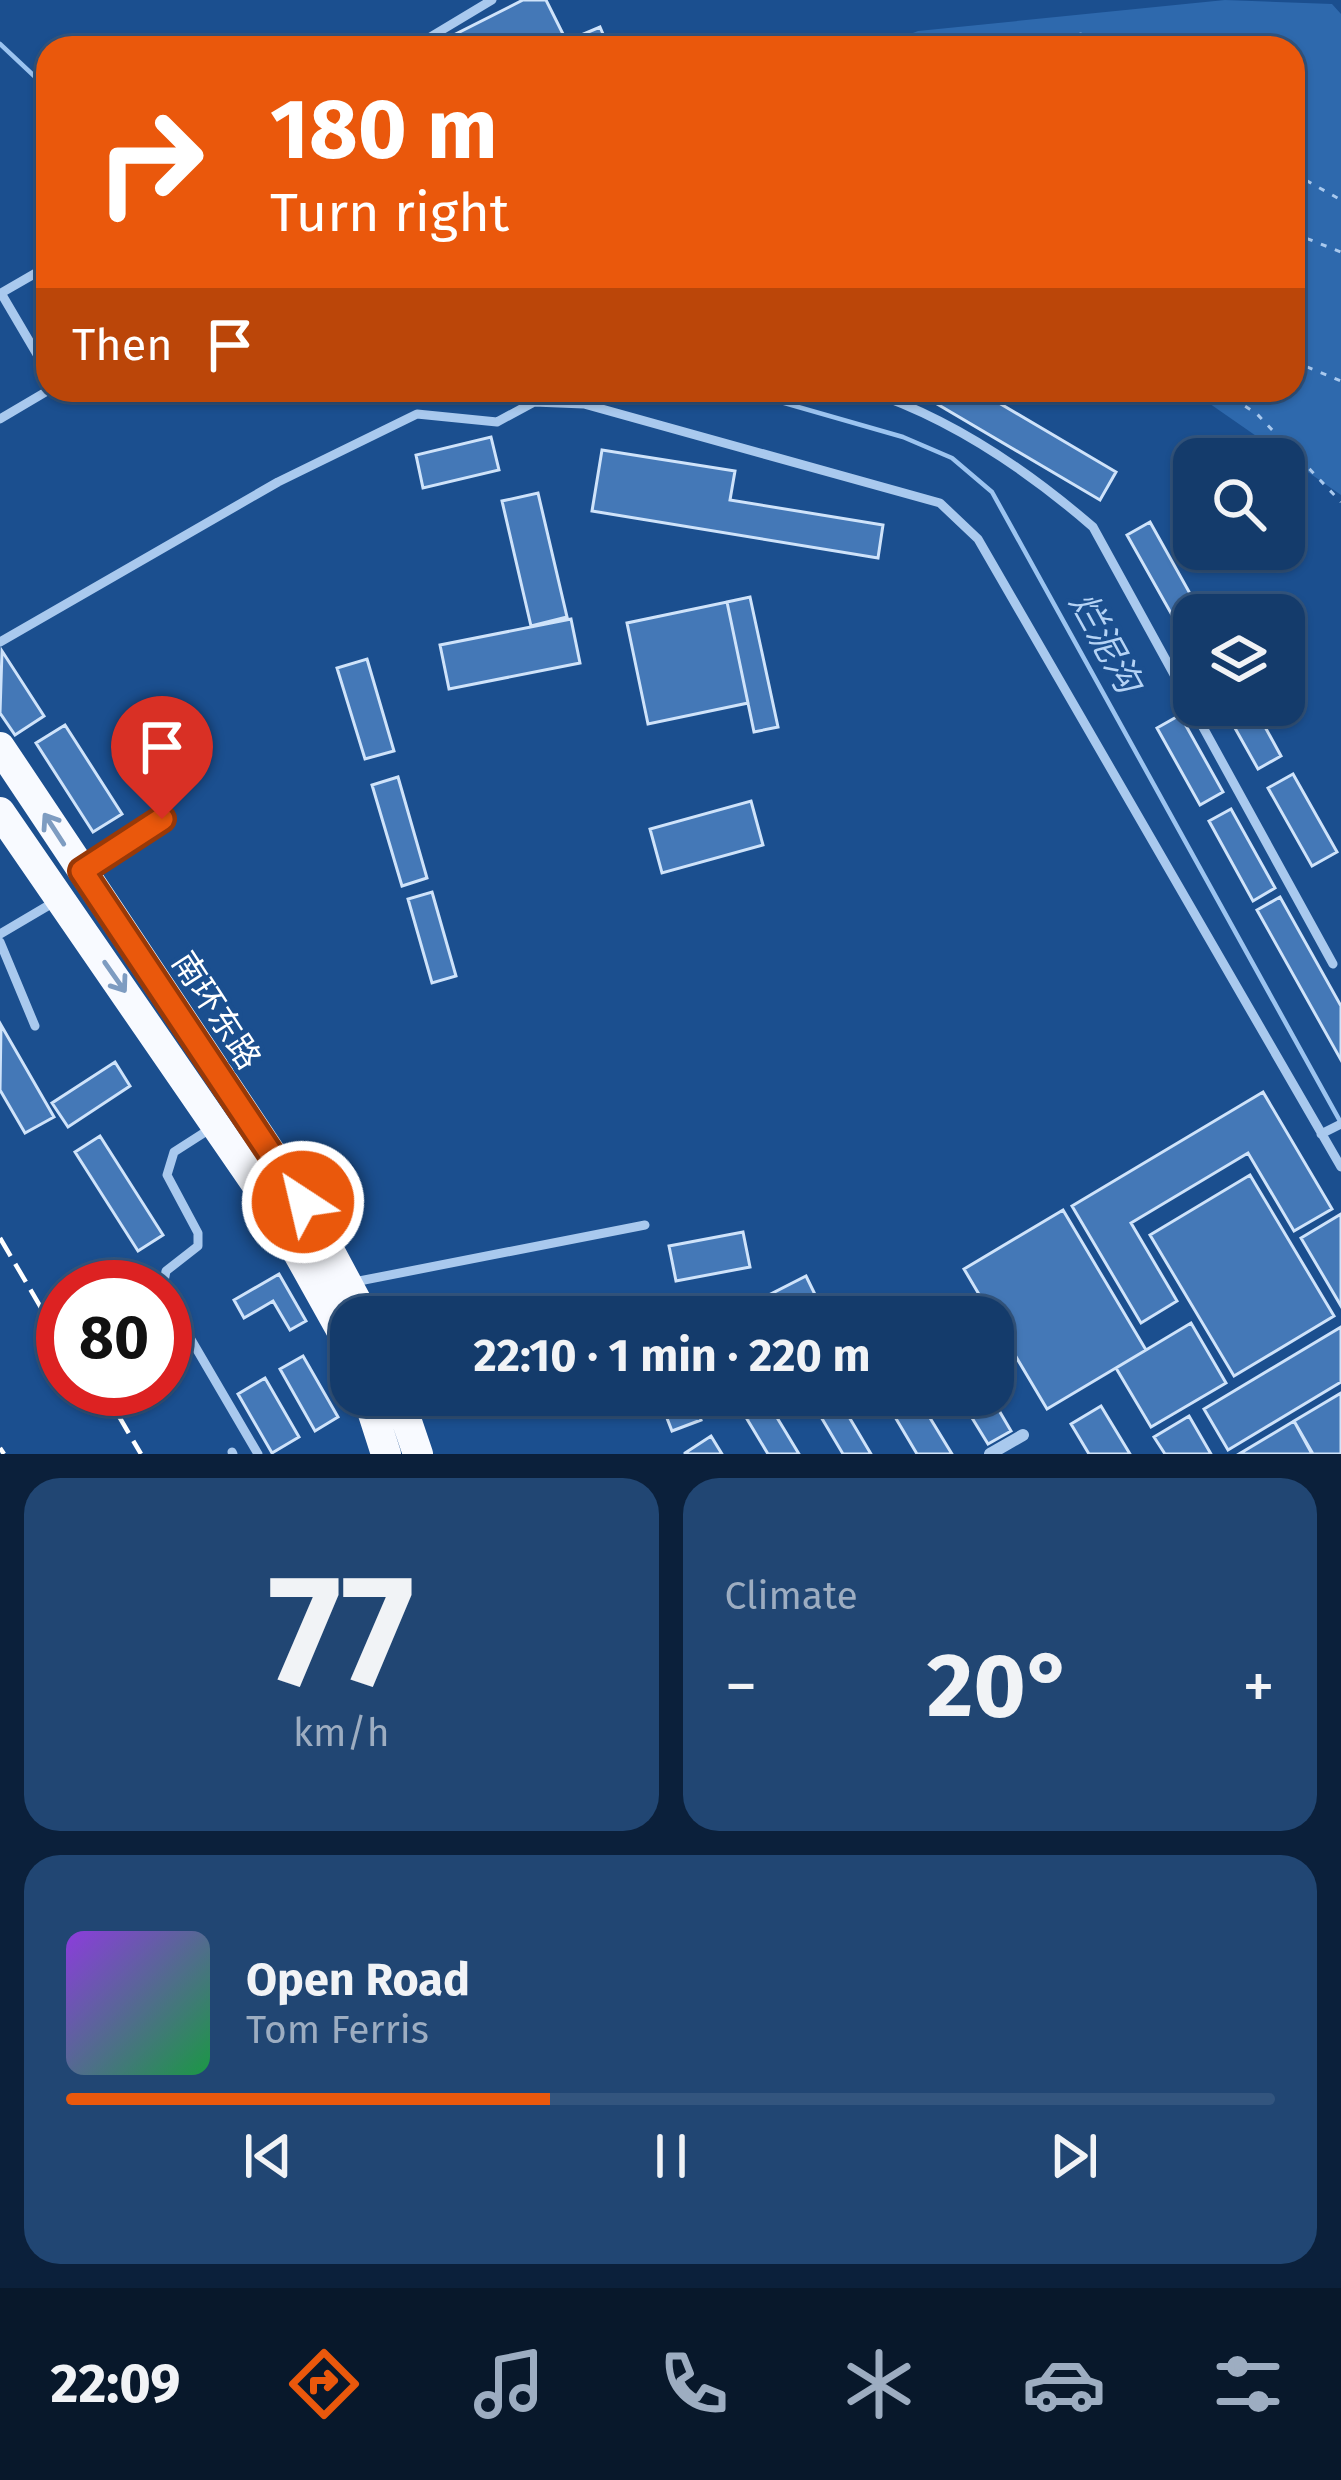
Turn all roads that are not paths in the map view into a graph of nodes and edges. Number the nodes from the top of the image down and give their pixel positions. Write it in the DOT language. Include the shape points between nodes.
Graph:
graph roads {
  1 [pos="492,0"];
  2 [pos="432,36"];
  3 [pos="36,273"];
  4 [pos="36,353"];
  5 [pos="36,397"];
  6 [pos="902,402"];
  7 [pos="0,418"];
  8 [pos="0,642"];
  9 [pos="0,747"];
  10 [pos="0,812"];
  11 [pos="162,819"];
  12 [pos="82,871"];
  13 [pos="60,898"];
  14 [pos="0,938"];
  15 [pos="1333,964"];
  16 [pos="34,1026"];
  17 [pos="217,1124"];
  18 [pos="1341,1124"];
  19 [pos="1321,1134"];
  20 [pos="1341,1167"];
  21 [pos="645,1225"];
  22 [pos="180,1260"];
  23 [pos="349,1284"];
  24 [pos="355,1296"];
  25 [pos="330,1310"];
  26 [pos="192,1340"];
  27 [pos="374,1416"];
  28 [pos="405,1416"];
  29 [pos="1023,1435"];
  30 [pos="258,1454"];
  31 [pos="386,1454"];
  32 [pos="418,1454"];
  33 [pos="990,1454"];
  1 -- 2 [label="lane"];
  3 -- 4 [label="lane" via="1,293"];
  5 -- 7 [label="lane"];
  6 -- 15 [label="lane" via="1048,488 1094,527"];
  8 -- 19 [label="lane" via="278,482 417,414 497,422 534,402 584,404 940,503 978,539"];
  12 -- 9 [label="highway, 南环东路, one-way"];
  10 -- 13 [label="highway, 南环东路"];
  11 -- 12 [label="lane"];
  12 -- 23 [label="highway, 南环东路"];
  13 -- 14 [label="lane"];
  13 -- 17 [label="highway, 南环东路, one-way"];
  14 -- 16 [label="lane"];
  17 -- 22 [label="lane" via="174,1152 167,1174 198,1233 198,1246"];
  17 -- 25 [label="highway, 南环东路"];
  18 -- 19 [label="lane"];
  19 -- 20 [label="lane"];
  21 -- 23 [label="lane"];
  23 -- 24 [label="highway, 南环东路"];
  26 -- 30 [label="lane"];
  27 -- 31 [label="highway"];
  28 -- 32 [label="highway"];
  29 -- 33 [label="street"];
}
